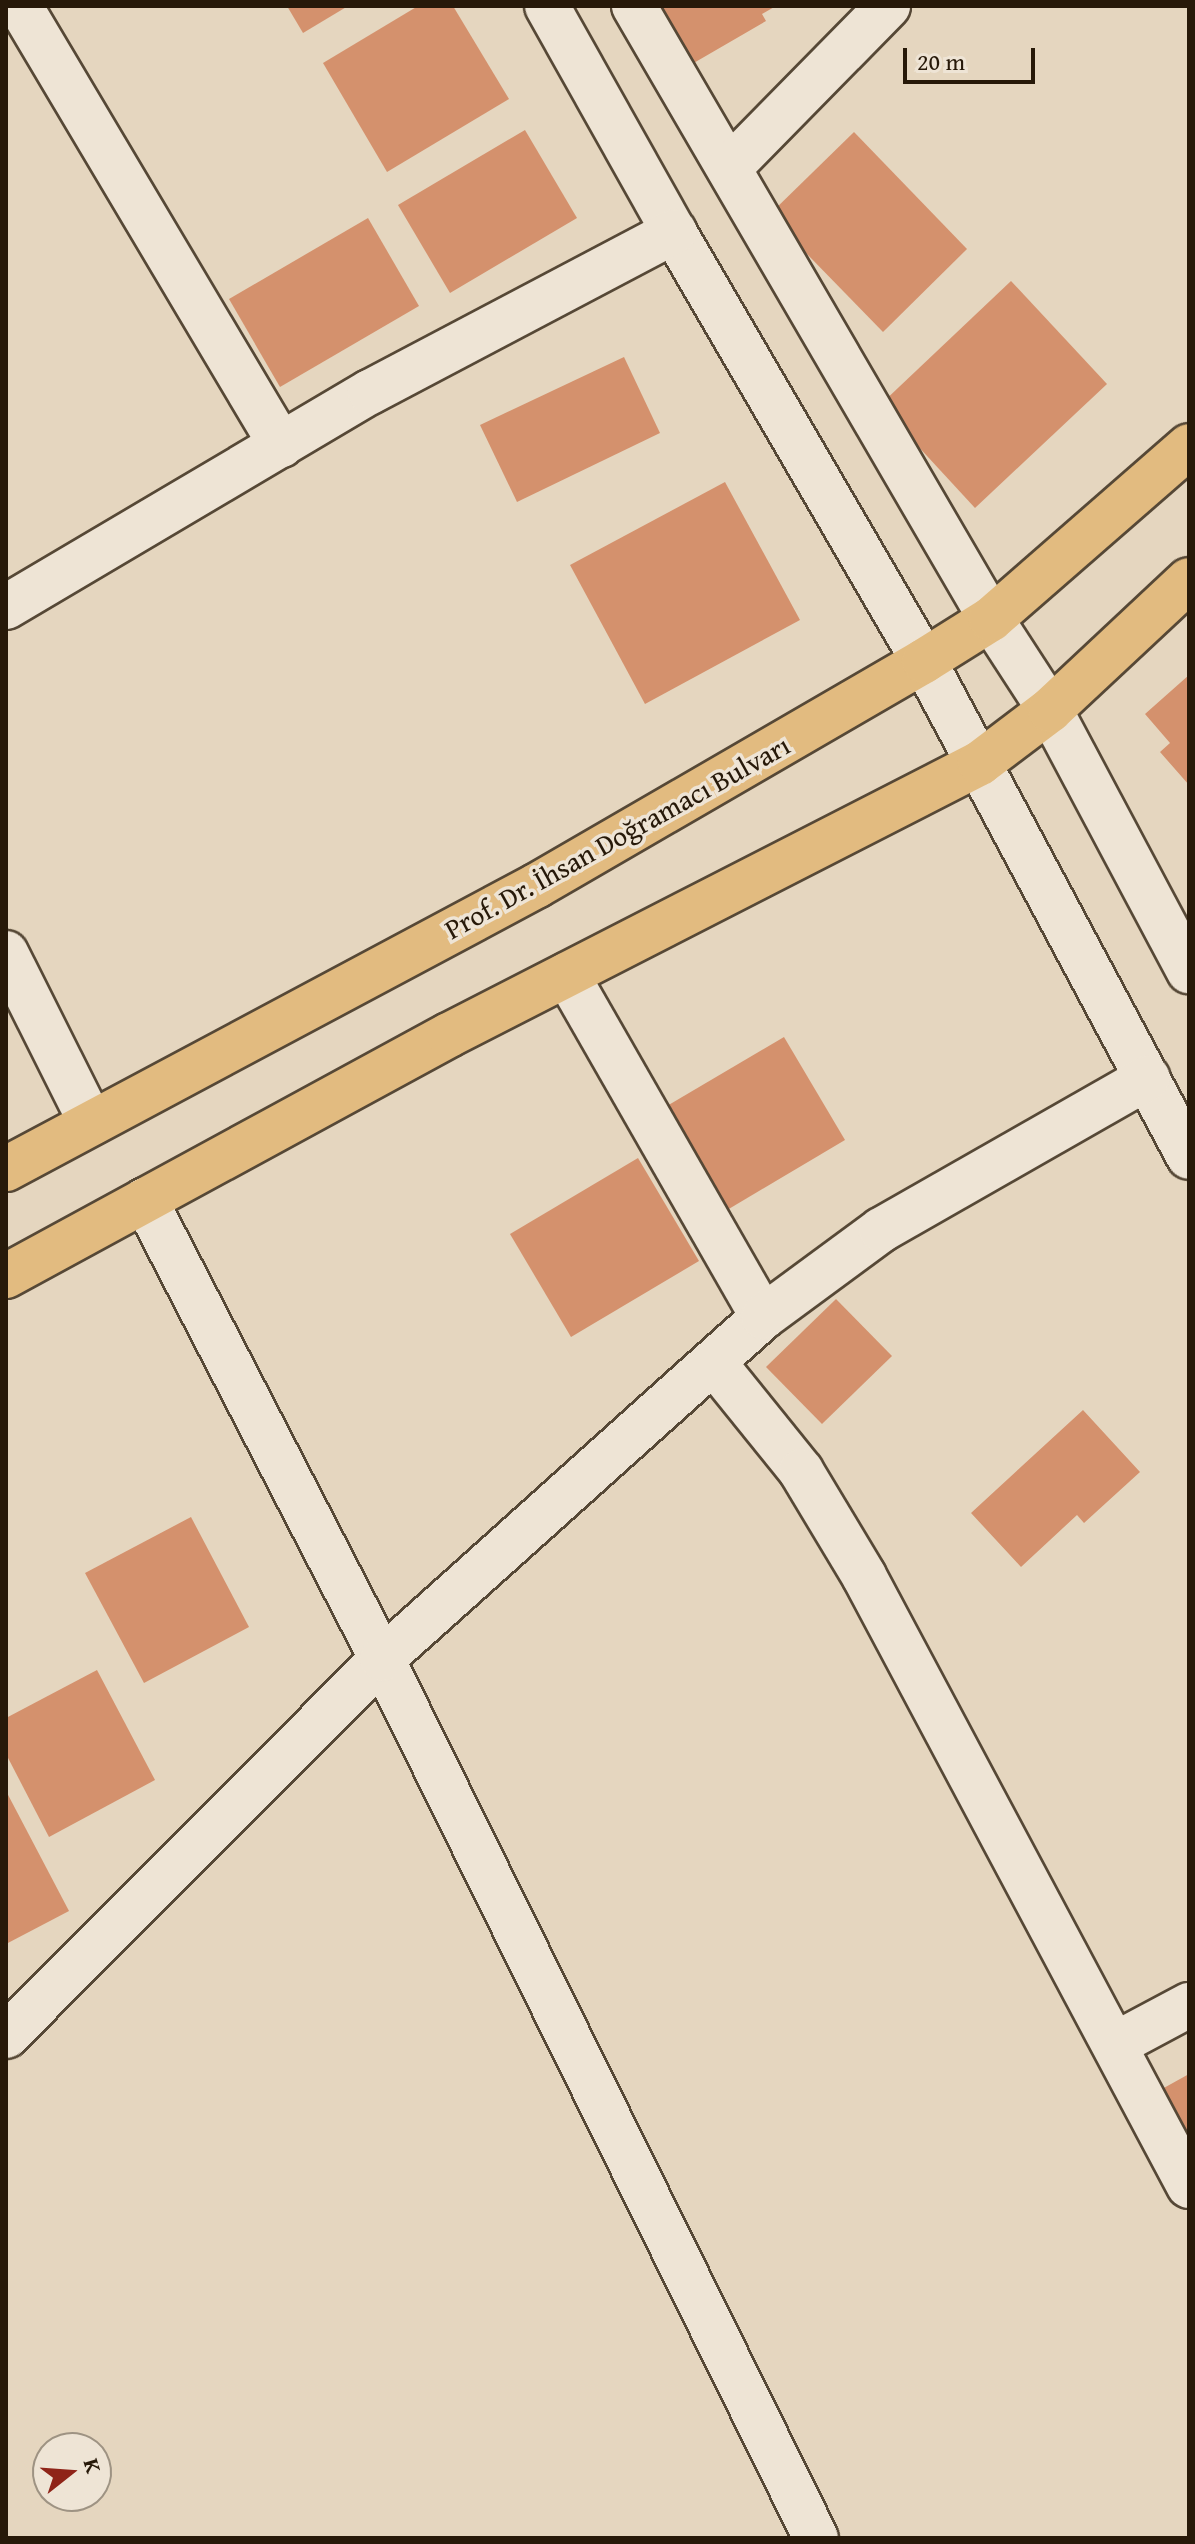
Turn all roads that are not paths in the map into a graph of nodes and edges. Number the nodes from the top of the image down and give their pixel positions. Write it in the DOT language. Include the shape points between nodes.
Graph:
graph roads {
  1 [pos="20,6"];
  2 [pos="547,6"];
  3 [pos="634,6"];
  4 [pos="888,6"];
  5 [pos="729,168"];
  6 [pos="674,232"];
  7 [pos="281,445"];
  8 [pos="1189,446"];
  9 [pos="1189,580"];
  10 [pos="6,607"];
  11 [pos="991,619"];
  12 [pos="924,661"];
  13 [pos="1050,710"];
  14 [pos="980,763"];
  15 [pos="6,953"];
  16 [pos="1189,971"];
  17 [pos="567,975"];
  18 [pos="1148,1078"];
  19 [pos="91,1123"];
  20 [pos="1189,1157"];
  21 [pos="6,1169"];
  22 [pos="145,1200"];
  23 [pos="6,1276"];
  24 [pos="763,1317"];
  25 [pos="714,1363"];
  26 [pos="382,1659"];
  27 [pos="1189,2005"];
  28 [pos="6,2036"];
  29 [pos="1116,2044"];
  30 [pos="1189,2186"];
  31 [pos="808,2523"];
  1 -- 7 [label="street"];
  2 -- 6 [label="street"];
  3 -- 5 [label="street"];
  4 -- 5 [label="street"];
  5 -- 11 [label="street"];
  6 -- 7 [label="street" via="370,392"];
  6 -- 12 [label="street"];
  7 -- 10 [label="street"];
  8 -- 11 [label="main road, Prof. Dr. İhsan Doğramacı Bulvarı"];
  9 -- 13 [label="main road"];
  11 -- 12 [label="main road, Prof. Dr. İhsan Doğramacı Bulvarı"];
  11 -- 13 [label="street"];
  12 -- 14 [label="street"];
  12 -- 19 [label="main road, Prof. Dr. İhsan Doğramacı Bulvarı" via="536,886"];
  13 -- 14 [label="main road"];
  13 -- 16 [label="street"];
  14 -- 17 [label="main road"];
  14 -- 18 [label="street"];
  15 -- 19 [label="street"];
  17 -- 22 [label="main road"];
  17 -- 24 [label="street"];
  18 -- 20 [label="street"];
  18 -- 24 [label="street" via="881,1230"];
  19 -- 21 [label="main road, Prof. Dr. İhsan Doğramacı Bulvarı"];
  22 -- 23 [label="main road"];
  22 -- 26 [label="street"];
  24 -- 25 [label="street"];
  25 -- 26 [label="street"];
  25 -- 29 [label="street" via="801,1471 864,1576"];
  26 -- 28 [label="street"];
  26 -- 31 [label="street"];
  27 -- 29 [label="street"];
  29 -- 30 [label="street"];
}
